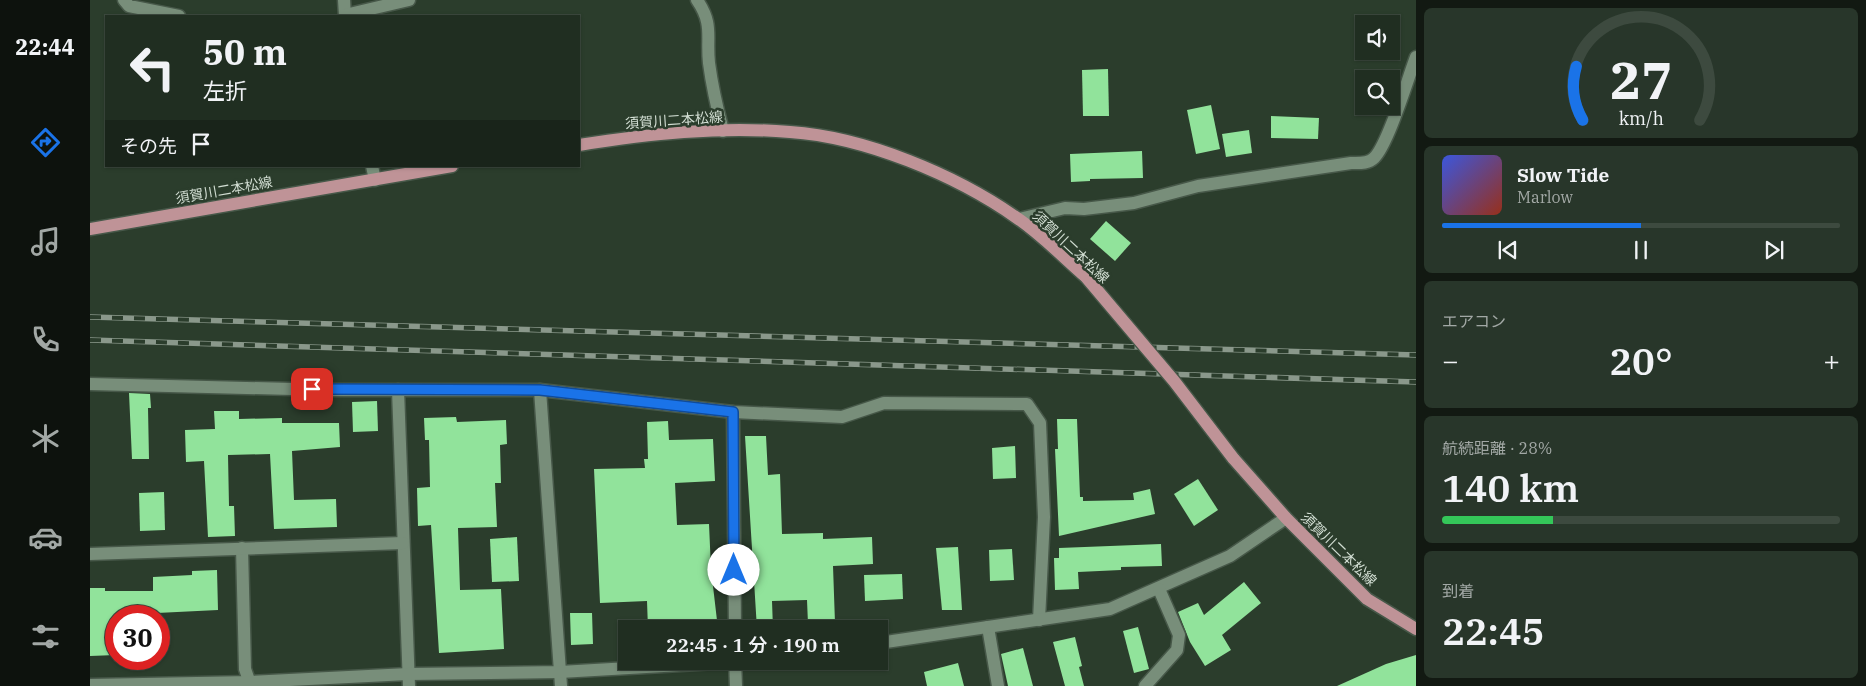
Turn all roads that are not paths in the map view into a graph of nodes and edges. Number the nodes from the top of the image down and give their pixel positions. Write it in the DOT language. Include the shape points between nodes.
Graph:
graph roads {
  1 [pos="124,0"];
  2 [pos="344,0"];
  3 [pos="409,0"];
  4 [pos="697,0"];
  5 [pos="175,15"];
  6 [pos="345,15"];
  7 [pos="349,15"];
  8 [pos="1416,57"];
  9 [pos="722,131"];
  10 [pos="580,145"];
  11 [pos="372,167"];
  12 [pos="446,167"];
  13 [pos="375,180"];
  14 [pos="1019,219"];
  15 [pos="90,229"];
  16 [pos="90,384"];
  17 [pos="398,390"];
  18 [pos="540,390"];
  19 [pos="733,412"];
  20 [pos="1286,518"];
  21 [pos="402,543"];
  22 [pos="242,548"];
  23 [pos="90,554"];
  24 [pos="1159,589"];
  25 [pos="735,620"];
  26 [pos="1039,620"];
  27 [pos="988,627"];
  28 [pos="1416,629"];
  29 [pos="888,642"];
  30 [pos="618,669"];
  31 [pos="735,670"];
  32 [pos="560,672"];
  33 [pos="409,680"];
  34 [pos="250,684"];
  35 [pos="90,685"];
  36 [pos="561,686"];
  37 [pos="736,686"];
  38 [pos="998,686"];
  39 [pos="1145,686"];
  1 -- 5 [label="street" via="129,6"];
  2 -- 6 [label="street"];
  3 -- 7 [label="street"];
  4 -- 9 [label="street" via="710,33 712,84"];
  8 -- 14 [label="street" via="1386,138 1374,158 1364,163 1198,186 1134,203 1065,208"];
  9 -- 10 [label="main road, 須賀川二本松線" via="664,133"];
  9 -- 14 [label="main road, 須賀川二本松線" via="791,132 860,145 900,157 985,197"];
  11 -- 13 [label="street"];
  12 -- 13 [label="main road, 須賀川二本松線"];
  13 -- 15 [label="main road, 須賀川二本松線"];
  14 -- 20 [label="main road, 須賀川二本松線, bridge" via="1086,278"];
  16 -- 17 [label="street"];
  17 -- 18 [label="street"];
  17 -- 21 [label="street"];
  18 -- 19 [label="street"];
  18 -- 32 [label="street"];
  19 -- 25 [label="street"];
  19 -- 26 [label="street" via="842,418 884,403 1027,404 1040,423 1044,517"];
  20 -- 24 [label="street" via="1230,556"];
  20 -- 28 [label="main road, 須賀川二本松線" via="1368,598"];
  21 -- 22 [label="street"];
  21 -- 33 [label="street"];
  22 -- 23 [label="street"];
  22 -- 34 [label="street" via="245,669"];
  24 -- 26 [label="street" via="1110,609"];
  24 -- 39 [label="street" via="1179,643 1177,650"];
  26 -- 27 [label="street"];
  27 -- 29 [label="street"];
  27 -- 38 [label="street"];
  30 -- 32 [label="street"];
  31 -- 37 [label="street"];
  32 -- 33 [label="street"];
  32 -- 36 [label="street"];
  33 -- 34 [label="street"];
  34 -- 35 [label="street"];
}
